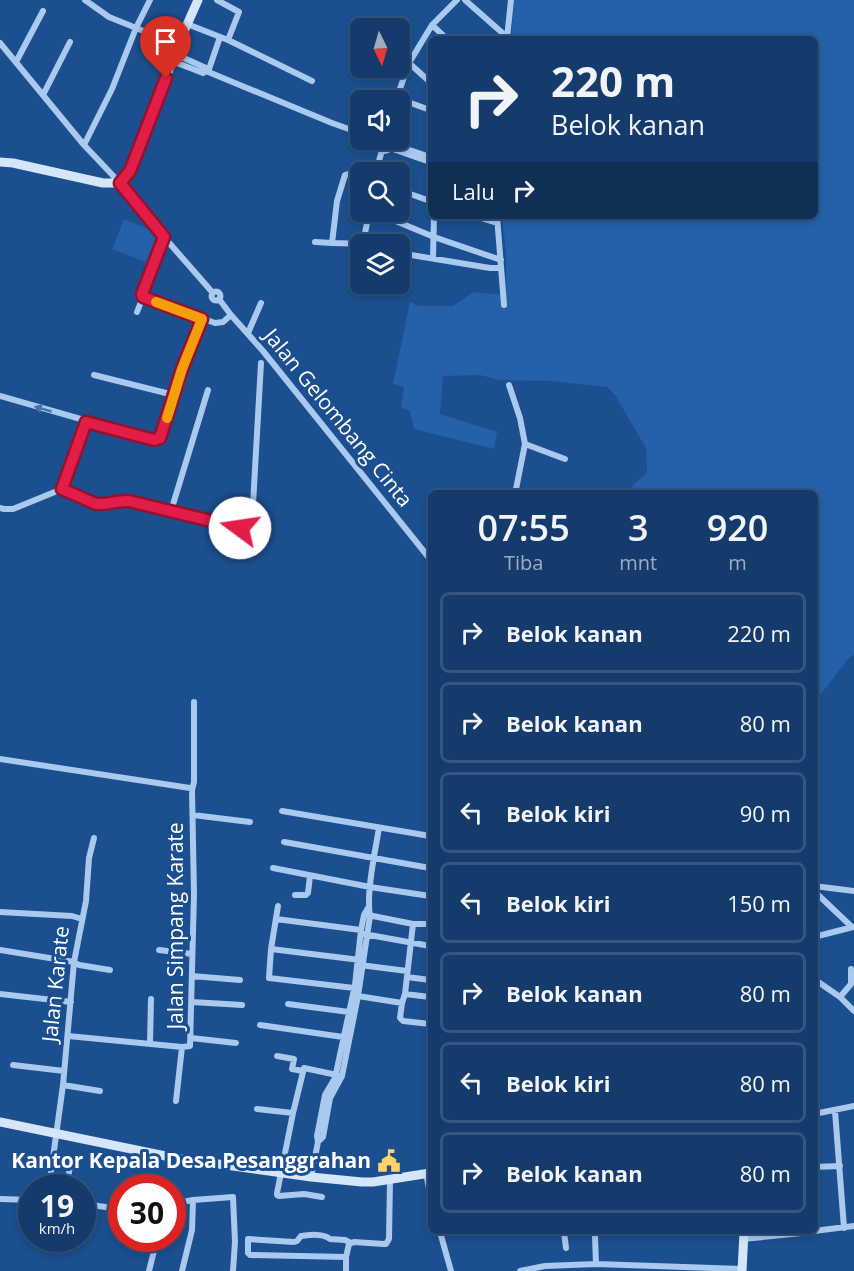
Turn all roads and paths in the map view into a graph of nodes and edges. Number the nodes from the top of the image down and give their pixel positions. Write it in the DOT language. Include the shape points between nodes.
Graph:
graph roads {
  1 [pos="85,0"];
  2 [pos="150,0"];
  3 [pos="198,0"];
  4 [pos="217,0"];
  5 [pos="457,0"];
  6 [pos="465,0"];
  7 [pos="511,0"];
  8 [pos="44,11"];
  9 [pos="187,24"];
  10 [pos="432,25"];
  11 [pos="136,28"];
  12 [pos="444,36"];
  13 [pos="505,36"];
  14 [pos="507,36"];
  15 [pos="220,37"];
  16 [pos="228,40"];
  17 [pos="70,42"];
  18 [pos="0,43"];
  19 [pos="175,53"];
  20 [pos="410,61"];
  21 [pos="16,62"];
  22 [pos="410,64"];
  23 [pos="207,72"];
  24 [pos="428,80"];
  25 [pos="312,81"];
  26 [pos="44,95"];
  27 [pos="410,103"];
  28 [pos="428,109"];
  29 [pos="350,129"];
  30 [pos="84,145"];
  31 [pos="382,150"];
  32 [pos="404,150"];
  33 [pos="409,150"];
  34 [pos="428,156"];
  35 [pos="428,161"];
  36 [pos="0,162"];
  37 [pos="379,162"];
  38 [pos="350,174"];
  39 [pos="120,183"];
  40 [pos="410,194"];
  41 [pos="428,200"];
  42 [pos="434,219"];
  43 [pos="497,220"];
  44 [pos="398,222"];
  45 [pos="164,237"];
  46 [pos="434,237"];
  47 [pos="315,242"];
  48 [pos="332,243"];
  49 [pos="350,244"];
  50 [pos="410,255"];
  51 [pos="433,258"];
  52 [pos="501,264"];
  53 [pos="143,297"];
  54 [pos="261,303"];
  55 [pos="504,306"];
  56 [pos="137,312"];
  57 [pos="231,315"];
  58 [pos="202,319"];
  59 [pos="248,333"];
  60 [pos="261,363"];
  61 [pos="94,375"];
  62 [pos="509,385"];
  63 [pos="208,390"];
  64 [pos="174,395"];
  65 [pos="0,396"];
  66 [pos="86,422"];
  67 [pos="525,444"];
  68 [pos="566,459"];
  69 [pos="62,489"];
  70 [pos="516,490"];
  71 [pos="0,508"];
  72 [pos="171,511"];
  73 [pos="428,557"];
  74 [pos="194,702"];
  75 [pos="0,759"];
  76 [pos="193,791"];
  77 [pos="282,811"];
  78 [pos="193,815"];
  79 [pos="250,822"];
  80 [pos="378,828"];
  81 [pos="428,836"];
  82 [pos="94,838"];
  83 [pos="284,842"];
  84 [pos="374,858"];
  85 [pos="273,868"];
  86 [pos="428,868"];
  87 [pos="310,876"];
  88 [pos="818,886"];
  89 [pos="370,887"];
  90 [pos="854,891"];
  91 [pos="295,895"];
  92 [pos="818,895"];
  93 [pos="428,896"];
  94 [pos="278,906"];
  95 [pos="0,912"];
  96 [pos="367,915"];
  97 [pos="81,919"];
  98 [pos="276,919"];
  99 [pos="413,924"];
  100 [pos="428,924"];
  101 [pos="853,927"];
  102 [pos="363,933"];
  103 [pos="818,937"];
  104 [pos="411,943"];
  105 [pos="428,946"];
  106 [pos="271,949"];
  107 [pos="0,950"];
  108 [pos="159,950"];
  109 [pos="192,954"];
  110 [pos="74,962"];
  111 [pos="360,963"];
  112 [pos="851,969"];
  113 [pos="110,970"];
  114 [pos="407,974"];
  115 [pos="192,976"];
  116 [pos="428,979"];
  117 [pos="240,980"];
  118 [pos="818,982"];
  119 [pos="354,988"];
  120 [pos="0,994"];
  121 [pos="405,994"];
  122 [pos="358,996"];
  123 [pos="428,997"];
  124 [pos="840,997"];
  125 [pos="151,999"];
  126 [pos="71,1002"];
  127 [pos="192,1002"];
  128 [pos="402,1003"];
  129 [pos="288,1004"];
  130 [pos="242,1005"];
  131 [pos="854,1011"];
  132 [pos="350,1014"];
  133 [pos="428,1024"];
  134 [pos="260,1025"];
  135 [pos="68,1036"];
  136 [pos="343,1037"];
  137 [pos="191,1038"];
  138 [pos="150,1043"];
  139 [pos="236,1043"];
  140 [pos="182,1047"];
  141 [pos="277,1056"];
  142 [pos="13,1065"];
  143 [pos="64,1071"];
  144 [pos="303,1071"];
  145 [pos="338,1075"];
  146 [pos="63,1085"];
  147 [pos="100,1091"];
  148 [pos="176,1101"];
  149 [pos="854,1106"];
  150 [pos="257,1109"];
  151 [pos="835,1110"];
  152 [pos="293,1113"];
  153 [pos="818,1113"];
  154 [pos="0,1122"];
  155 [pos="57,1133"];
  156 [pos="71,1161"];
  157 [pos="840,1166"];
  158 [pos="818,1167"];
  159 [pos="51,1172"];
  160 [pos="280,1173"];
  161 [pos="69,1174"];
  162 [pos="428,1174"];
  163 [pos="311,1177"];
  164 [pos="390,1181"];
  165 [pos="322,1197"];
  166 [pos="0,1199"];
  167 [pos="18,1200"];
  168 [pos="193,1200"];
  169 [pos="186,1201"];
  170 [pos="854,1226"];
  171 [pos="844,1228"];
  172 [pos="818,1231"];
  173 [pos="441,1234"];
  174 [pos="564,1234"];
  175 [pos="596,1234"];
  176 [pos="743,1234"];
  177 [pos="351,1243"];
  178 [pos="566,1248"];
  179 [pos="153,1252"];
  180 [pos="346,1257"];
  181 [pos="594,1266"];
  182 [pos="742,1270"];
  183 [pos="148,1271"];
  184 [pos="182,1271"];
  185 [pos="233,1271"];
  186 [pos="346,1271"];
  187 [pos="450,1271"];
  188 [pos="520,1271"];
  1 -- 11 [label="street"];
  2 -- 11 [label="street"];
  3 -- 9 [label="main road"];
  4 -- 16 [label="street" via="239,12"];
  5 -- 10 [label="street"];
  6 -- 13 [label="street"];
  7 -- 14 [label="street"];
  8 -- 21 [label="street"];
  9 -- 15 [label="street"];
  9 -- 19 [label="main road"];
  10 -- 12 [label="street"];
  10 -- 20 [label="street"];
  11 -- 19 [label="street"];
  11 -- 30 [label="street"];
  15 -- 16 [label="street"];
  15 -- 23 [label="street"];
  16 -- 25 [label="street"];
  17 -- 26 [label="street"];
  18 -- 21 [label="street"];
  19 -- 23 [label="street"];
  19 -- 39 [label="main road" via="130,171"];
  21 -- 26 [label="street"];
  22 -- 24 [label="street"];
  23 -- 29 [label="street"];
  26 -- 30 [label="street"];
  27 -- 28 [label="street"];
  30 -- 39 [label="street"];
  31 -- 37 [label="street"];
  32 -- 35 [label="street"];
  33 -- 34 [label="street"];
  36 -- 39 [label="main road"];
  38 -- 48 [label="street" via="345,175 338,201"];
  39 -- 45 [label="street"];
  40 -- 41 [label="street"];
  42 -- 46 [label="street"];
  43 -- 52 [label="street"];
  44 -- 46 [label="street"];
  45 -- 53 [label="street"];
  45 -- 57 [label="street, Jalan Gelombang Cinta" via="213,293 212,299 219,299"];
  46 -- 51 [label="street"];
  46 -- 52 [label="street"];
  47 -- 48 [label="street"];
  48 -- 49 [label="street"];
  50 -- 51 [label="street"];
  51 -- 52 [label="street" via="490,268"];
  52 -- 55 [label="street"];
  53 -- 56 [label="street"];
  53 -- 58 [label="street"];
  54 -- 59 [label="street"];
  57 -- 58 [label="street" via="215,324"];
  57 -- 59 [label="street, Jalan Gelombang Cinta"];
  58 -- 64 [label="street"];
  59 -- 73 [label="street, Jalan Gelombang Cinta"];
  60 -- 72 [label="street" via="251,525 240,528"];
  61 -- 64 [label="street"];
  62 -- 67 [label="street"];
  63 -- 72 [label="street"];
  64 -- 66 [label="street" via="158,440"];
  66 -- 65 [label="street, one-way"];
  66 -- 69 [label="street"];
  67 -- 68 [label="street"];
  67 -- 70 [label="street"];
  69 -- 71 [label="street" via="13,509"];
  69 -- 72 [label="street" via="96,504 129,501"];
  74 -- 76 [label="street, Jalan Simpang Karate"];
  75 -- 76 [label="street"];
  76 -- 78 [label="street, Jalan Simpang Karate"];
  77 -- 80 [label="street"];
  78 -- 79 [label="street"];
  78 -- 109 [label="street, Jalan Simpang Karate"];
  80 -- 81 [label="street"];
  80 -- 84 [label="street"];
  82 -- 97 [label="street"];
  83 -- 84 [label="street"];
  84 -- 86 [label="street"];
  84 -- 89 [label="street"];
  85 -- 87 [label="street"];
  87 -- 89 [label="street"];
  87 -- 91 [label="street" via="306,895"];
  88 -- 90 [label="street"];
  89 -- 93 [label="street"];
  89 -- 96 [label="street"];
  92 -- 101 [label="street"];
  94 -- 98 [label="street"];
  95 -- 97 [label="street, Jalan Karate"];
  96 -- 99 [label="street"];
  96 -- 102 [label="street"];
  97 -- 110 [label="street, Jalan Karate"];
  98 -- 102 [label="street"];
  98 -- 106 [label="street"];
  99 -- 100 [label="street"];
  99 -- 104 [label="street"];
  101 -- 103 [label="street"];
  102 -- 104 [label="street"];
  102 -- 111 [label="street"];
  104 -- 105 [label="street"];
  104 -- 114 [label="street"];
  106 -- 111 [label="street"];
  106 -- 119 [label="street" via="269,978"];
  107 -- 110 [label="street"];
  108 -- 109 [label="street"];
  109 -- 115 [label="street, Jalan Simpang Karate"];
  110 -- 113 [label="street"];
  110 -- 126 [label="street, Jalan Karate"];
  111 -- 114 [label="street"];
  111 -- 119 [label="street"];
  111 -- 122 [label="street"];
  112 -- 124 [label="street" via="850,984"];
  114 -- 116 [label="street"];
  114 -- 121 [label="street"];
  115 -- 117 [label="street"];
  115 -- 127 [label="street, Jalan Simpang Karate"];
  118 -- 124 [label="street"];
  119 -- 132 [label="street"];
  120 -- 126 [label="street"];
  121 -- 123 [label="street"];
  121 -- 128 [label="street"];
  122 -- 128 [label="street"];
  122 -- 132 [label="street"];
  124 -- 131 [label="street"];
  125 -- 138 [label="street"];
  126 -- 135 [label="street, Jalan Karate"];
  127 -- 130 [label="street"];
  127 -- 137 [label="street, Jalan Simpang Karate"];
  128 -- 133 [label="street" via="403,1022"];
  129 -- 132 [label="street"];
  132 -- 136 [label="street"];
  132 -- 145 [label="street"];
  134 -- 136 [label="street"];
  135 -- 138 [label="street, Jalan Simpang Karate"];
  135 -- 143 [label="street, Jalan Karate"];
  136 -- 145 [label="street"];
  137 -- 139 [label="street"];
  137 -- 140 [label="street, Jalan Simpang Karate" via="190,1046"];
  138 -- 140 [label="street, Jalan Simpang Karate"];
  140 -- 148 [label="street"];
  141 -- 144 [label="street" via="294,1059 292,1070"];
  142 -- 143 [label="street"];
  143 -- 146 [label="street, Jalan Karate"];
  144 -- 145 [label="street" via="304,1068"];
  144 -- 152 [label="street"];
  145 -- 163 [label="street"];
  146 -- 147 [label="street"];
  146 -- 155 [label="street, Jalan Karate"];
  149 -- 151 [label="street"];
  150 -- 152 [label="street"];
  151 -- 153 [label="street"];
  151 -- 157 [label="street"];
  152 -- 160 [label="street"];
  154 -- 155 [label="main road"];
  155 -- 159 [label="street, Jalan Karate"];
  155 -- 160 [label="main road" via="175,1158"];
  156 -- 161 [label="street"];
  157 -- 158 [label="street"];
  157 -- 171 [label="street"];
  160 -- 163 [label="main road"];
  160 -- 165 [label="street" via="277,1195"];
  162 -- 164 [label="main road"];
  163 -- 164 [label="main road"];
  164 -- 177 [label="street" via="388,1241"];
  166 -- 167 [label="street"];
  168 -- 169 [label="street"];
  168 -- 184 [label="street" via="192,1230"];
  168 -- 185 [label="street" via="233,1197"];
  170 -- 171 [label="street"];
  171 -- 172 [label="street"];
  173 -- 187 [label="street"];
  174 -- 178 [label="street"];
  175 -- 181 [label="street"];
  176 -- 182 [label="main road"];
  177 -- 180 [label="street"];
  177 -- 180 [label="street" via="323,1235 301,1236 294,1242 248,1239 250,1255"];
  179 -- 183 [label="street"];
  180 -- 186 [label="street"];
  181 -- 182 [label="street"];
  181 -- 188 [label="street" via="545,1266"];
}
